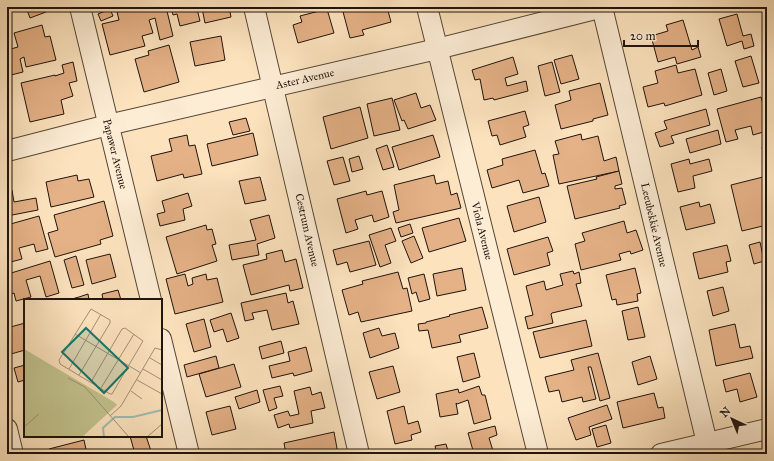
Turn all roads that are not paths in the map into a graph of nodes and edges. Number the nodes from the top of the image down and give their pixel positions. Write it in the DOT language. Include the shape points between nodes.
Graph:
graph roads {
  1 [pos="80,7"];
  2 [pos="254,7"];
  3 [pos="427,7"];
  4 [pos="602,7"];
  5 [pos="437,49"];
  6 [pos="273,87"];
  7 [pos="108,125"];
  8 [pos="7,151"];
  9 [pos="151,299"];
  10 [pos="162,344"];
  11 [pos="767,428"];
  12 [pos="7,429"];
  13 [pos="707,443"];
  14 [pos="13,454"];
  15 [pos="189,454"];
  16 [pos="359,454"];
  17 [pos="538,454"];
  18 [pos="661,454"];
  1 -- 7 [label="street, Papawer Avenue"];
  2 -- 6 [label="street, Cestrum Avenue"];
  3 -- 5 [label="street, Viola Avenue"];
  4 -- 5 [label="street, Aster Avenue"];
  4 -- 13 [label="street, Leeubekkie Avenue"];
  5 -- 6 [label="street, Aster Avenue"];
  5 -- 17 [label="street, Viola Avenue"];
  6 -- 7 [label="street, Aster Avenue"];
  6 -- 16 [label="street, Cestrum Avenue"];
  7 -- 8 [label="street, Aster Avenue"];
  7 -- 9 [label="street, Papawer Avenue"];
  10 -- 15 [label="street"];
  11 -- 13 [label="street"];
  12 -- 14 [label="street"];
  13 -- 18 [label="street"];
}
